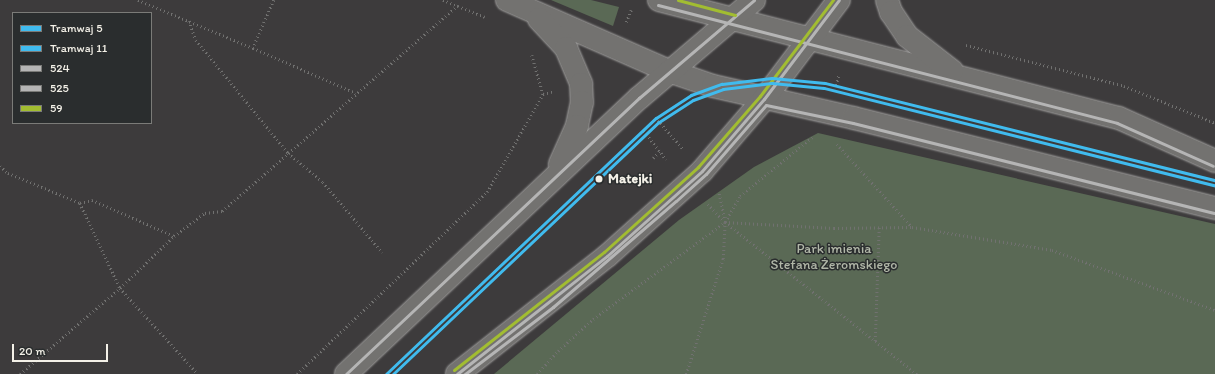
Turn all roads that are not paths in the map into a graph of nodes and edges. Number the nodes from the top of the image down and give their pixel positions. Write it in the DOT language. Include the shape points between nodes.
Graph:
graph roads {
  1 [pos="659,0"];
  2 [pos="754,0"];
  3 [pos="839,0"];
  4 [pos="886,0"];
  5 [pos="514,3"];
  6 [pos="734,20"];
  7 [pos="808,39"];
  8 [pos="669,71"];
  9 [pos="971,80"];
  10 [pos="764,99"];
  11 [pos="1215,161"];
  12 [pos="546,185"];
  13 [pos="1215,208"];
  14 [pos="346,374"];
  15 [pos="457,374"];
  1 -- 6 [label="street"];
  2 -- 6 [label="street"];
  3 -- 7 [label="street"];
  4 -- 9 [label="street" via="898,23 920,48 956,74"];
  5 -- 8 [label="street"];
  5 -- 12 [label="street" via="536,16 556,35 573,59 581,84 580,116 572,141"];
  6 -- 7 [label="street"];
  6 -- 8 [label="street"];
  7 -- 9 [label="street"];
  7 -- 10 [label="street"];
  8 -- 10 [label="street"];
  8 -- 12 [label="street"];
  9 -- 11 [label="street" via="1119,118"];
  10 -- 13 [label="street" via="854,118"];
  10 -- 15 [label="street" via="702,171 674,197 550,303"];
  12 -- 14 [label="street"];
}
